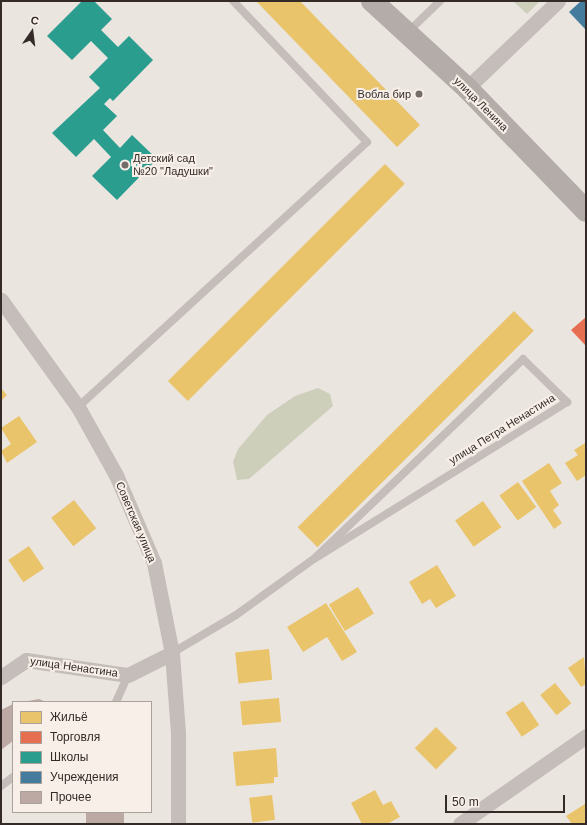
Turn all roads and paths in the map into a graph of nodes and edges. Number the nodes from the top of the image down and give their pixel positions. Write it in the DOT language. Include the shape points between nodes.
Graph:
graph roads {
  1 [pos="233,1"];
  2 [pos="372,1"];
  3 [pos="440,1"];
  4 [pos="558,1"];
  5 [pos="406,34"];
  6 [pos="467,88"];
  7 [pos="586,211"];
  8 [pos="1,300"];
  9 [pos="78,407"];
  10 [pos="315,558"];
  11 [pos="172,653"];
  12 [pos="128,675"];
  13 [pos="1,678"];
  14 [pos="116,701"];
  15 [pos="586,736"];
  16 [pos="12,778"];
  17 [pos="1,786"];
  18 [pos="178,824"];
  19 [pos="460,824"];
  1 -- 9 [label="lane" via="367,142"];
  2 -- 5 [label="main road, улица Ленина"];
  3 -- 5 [label="lane"];
  4 -- 6 [label="street"];
  5 -- 6 [label="main road, улица Ленина"];
  6 -- 7 [label="main road, улица Ленина"];
  8 -- 9 [label="street, Советская улица"];
  9 -- 11 [label="street, Советская улица" via="116,475 154,563"];
  10 -- 10 [label="lane, улица Петра Ненастина" via="523,359 567,402 533,423"];
  10 -- 11 [label="lane, улица Петра Ненастина" via="236,615"];
  11 -- 12 [label="street, улица Ненастина"];
  11 -- 18 [label="street, Советская улица" via="178,733"];
  12 -- 13 [label="street, улица Ненастина" via="26,660"];
  12 -- 14 [label="lane"];
  15 -- 19 [label="street"];
  16 -- 17 [label="lane"];
}
